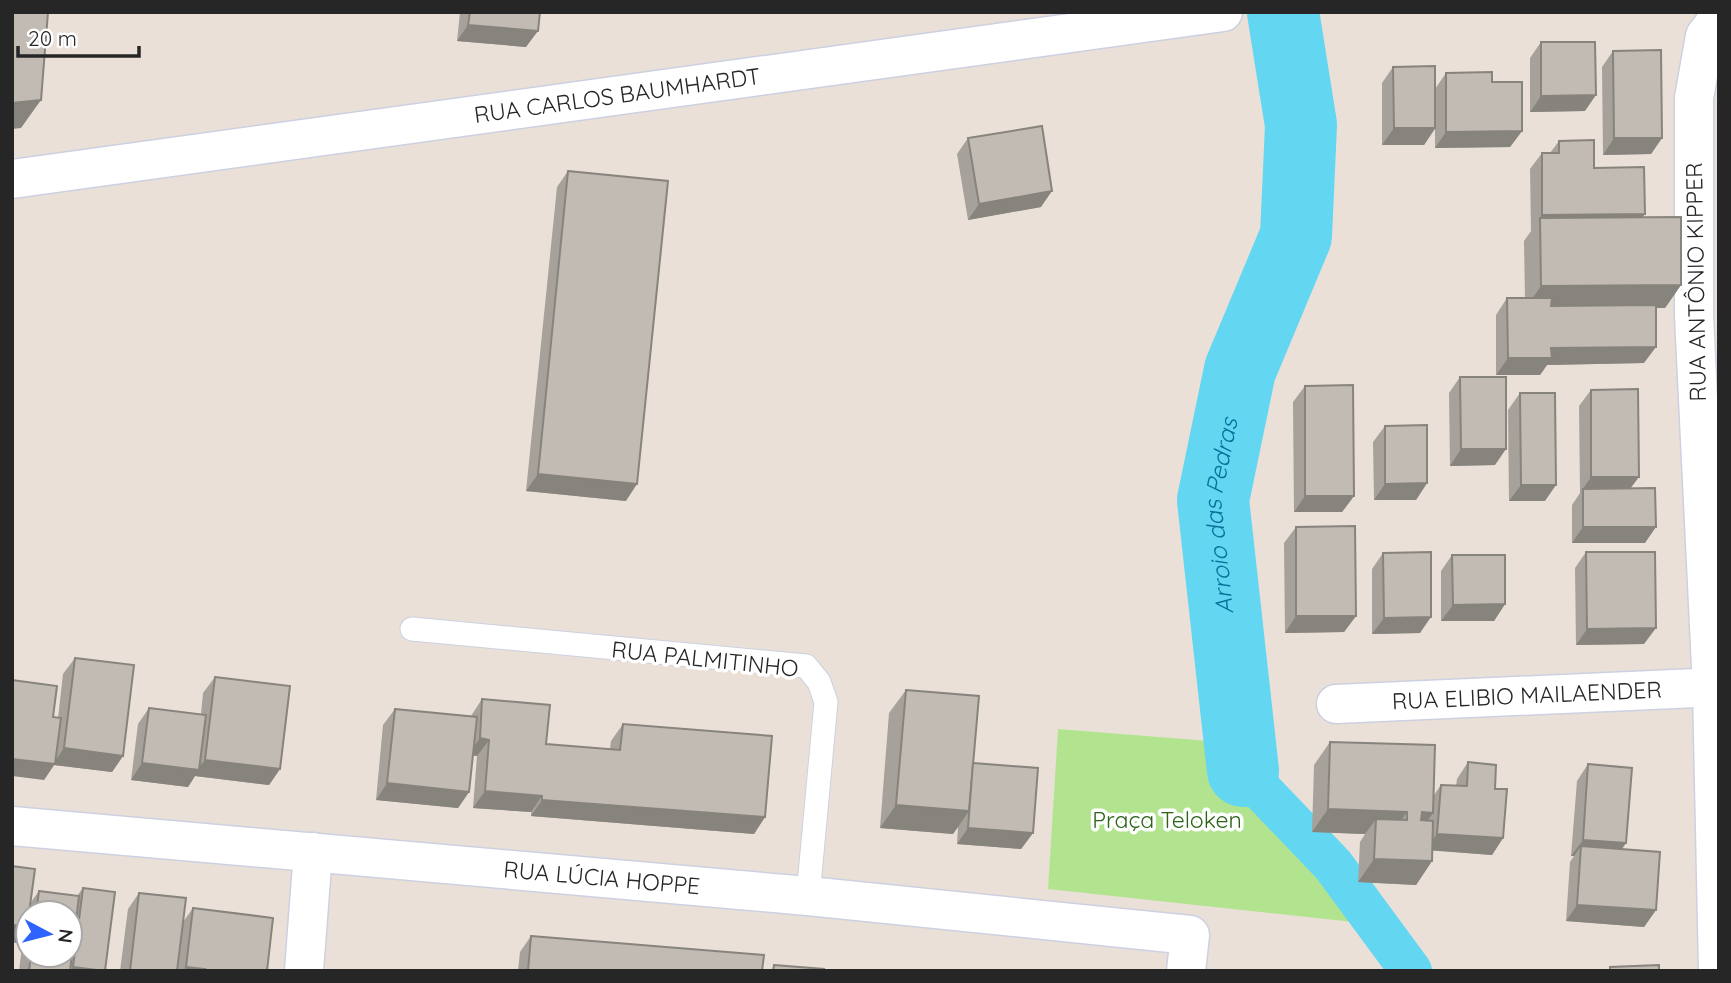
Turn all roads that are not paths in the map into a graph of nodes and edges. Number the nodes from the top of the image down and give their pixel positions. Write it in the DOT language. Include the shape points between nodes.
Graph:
graph roads {
  1 [pos="1223,12"];
  2 [pos="1719,18"];
  3 [pos="12,179"];
  4 [pos="1706,316"];
  5 [pos="412,629"];
  6 [pos="1715,687"];
  7 [pos="1336,704"];
  8 [pos="12,826"];
  9 [pos="313,852"];
  10 [pos="808,896"];
  11 [pos="1188,953"];
  12 [pos="304,971"];
  13 [pos="1718,971"];
  1 -- 3 [label="street, RUA CARLOS BAUMHARDT"];
  2 -- 4 [label="street, RUA ANTÔNIO KIPPER" via="1705,36 1695,98"];
  4 -- 6 [label="street, RUA ANTÔNIO KIPPER"];
  5 -- 10 [label="lane, RUA PALMITINHO" via="806,666 819,682 826,702"];
  6 -- 7 [label="street, RUA ELIBIO MAILAENDER"];
  6 -- 13 [label="street, RUA ANTÔNIO KIPPER"];
  8 -- 9 [label="street, RUA LÚCIA HOPPE"];
  9 -- 10 [label="street, RUA LÚCIA HOPPE"];
  9 -- 12 [label="street"];
  10 -- 11 [label="street, RUA LÚCIA HOPPE"];
}
